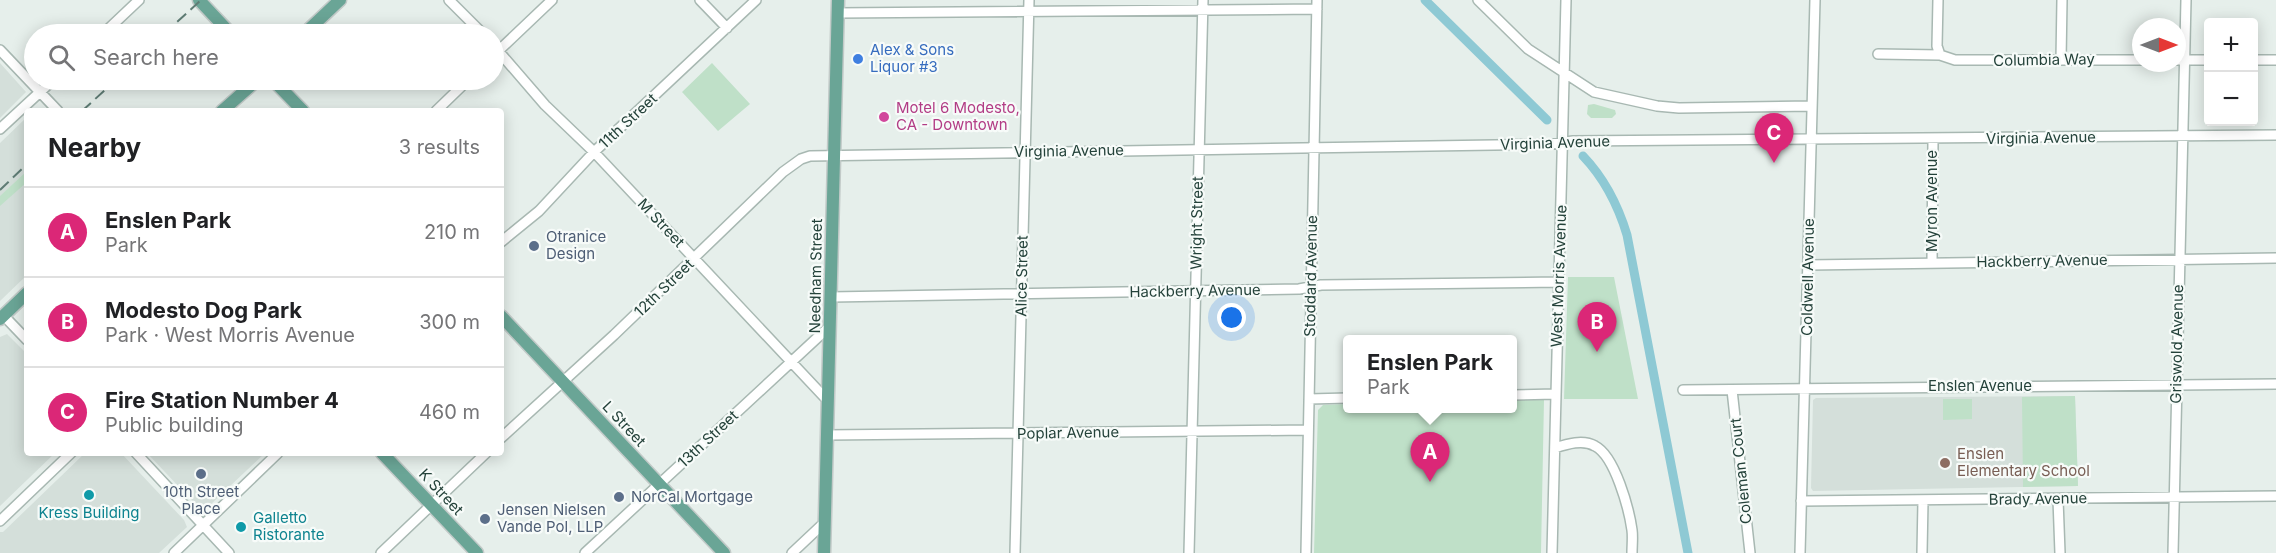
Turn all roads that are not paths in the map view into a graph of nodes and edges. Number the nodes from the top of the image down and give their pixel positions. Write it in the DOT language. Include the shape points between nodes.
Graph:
graph roads {
  1 [pos="139,0"];
  2 [pos="199,0"];
  3 [pos="340,0"];
  4 [pos="449,0"];
  5 [pos="552,0"];
  6 [pos="700,0"];
  7 [pos="756,0"];
  8 [pos="1029,0"];
  9 [pos="1478,0"];
  10 [pos="1566,0"];
  11 [pos="1815,0"];
  12 [pos="1938,0"];
  13 [pos="2062,0"];
  14 [pos="2186,0"];
  15 [pos="1202,5"];
  16 [pos="1317,5"];
  17 [pos="838,6"];
  18 [pos="1029,12"];
  19 [pos="2184,18"];
  20 [pos="114,24"];
  21 [pos="222,24"];
  22 [pos="315,24"];
  23 [pos="473,24"];
  24 [pos="727,27"];
  25 [pos="504,43"];
  26 [pos="0,50"];
  27 [pos="1878,54"];
  28 [pos="1944,56"];
  29 [pos="2061,60"];
  30 [pos="2132,60"];
  31 [pos="2186,60"];
  32 [pos="2204,60"];
  33 [pos="2258,60"];
  34 [pos="2276,60"];
  35 [pos="504,61"];
  36 [pos="2181,72"];
  37 [pos="1564,73"];
  38 [pos="24,75"];
  39 [pos="246,90"];
  40 [pos="283,90"];
  41 [pos="458,90"];
  42 [pos="40,92"];
  43 [pos="1811,106"];
  44 [pos="55,108"];
  45 [pos="225,108"];
  46 [pos="300,108"];
  47 [pos="439,108"];
  48 [pos="0,129"];
  49 [pos="2276,135"];
  50 [pos="2183,136"];
  51 [pos="1811,139"];
  52 [pos="1933,140"];
  53 [pos="1562,143"];
  54 [pos="1314,148"];
  55 [pos="1199,149"];
  56 [pos="594,152"];
  57 [pos="1026,152"];
  58 [pos="834,154"];
  59 [pos="504,240"];
  60 [pos="695,258"];
  61 [pos="2276,258"];
  62 [pos="2179,259"];
  63 [pos="1932,263"];
  64 [pos="1809,265"];
  65 [pos="1558,282"];
  66 [pos="1311,286"];
  67 [pos="1195,290"];
  68 [pos="1022,294"];
  69 [pos="24,296"];
  70 [pos="831,297"];
  71 [pos="2,317"];
  72 [pos="504,319"];
  73 [pos="830,326"];
  74 [pos="24,337"];
  75 [pos="792,362"];
  76 [pos="563,381"];
  77 [pos="2276,384"];
  78 [pos="2176,385"];
  79 [pos="1805,388"];
  80 [pos="1683,390"];
  81 [pos="1732,390"];
  82 [pos="1555,394"];
  83 [pos="1517,395"];
  84 [pos="1343,398"];
  85 [pos="1309,399"];
  86 [pos="828,401"];
  87 [pos="1308,430"];
  88 [pos="1192,432"];
  89 [pos="1018,434"];
  90 [pos="504,435"];
  91 [pos="827,435"];
  92 [pos="1555,448"];
  93 [pos="68,456"];
  94 [pos="139,456"];
  95 [pos="275,456"];
  96 [pos="385,456"];
  97 [pos="483,456"];
  98 [pos="660,483"];
  99 [pos="2276,496"];
  100 [pos="2175,498"];
  101 [pos="2058,499"];
  102 [pos="1801,501"];
  103 [pos="1923,501"];
  104 [pos="432,504"];
  105 [pos="0,520"];
  106 [pos="825,522"];
  107 [pos="203,526"];
  108 [pos="174,553"];
  109 [pos="229,553"];
  110 [pos="381,553"];
  111 [pos="477,553"];
  112 [pos="585,553"];
  113 [pos="724,553"];
  114 [pos="792,553"];
  115 [pos="824,553"];
  116 [pos="1015,553"];
  117 [pos="1189,553"];
  118 [pos="1306,553"];
  119 [pos="1552,553"];
  120 [pos="1632,553"];
  121 [pos="1750,553"];
  122 [pos="1800,553"];
  123 [pos="1922,553"];
  124 [pos="2060,553"];
  125 [pos="2173,553"];
  1 -- 20 [label="street"];
  2 -- 21 [label="main road"];
  3 -- 22 [label="main road"];
  4 -- 23 [label="street"];
  5 -- 25 [label="street"];
  6 -- 24 [label="street"];
  7 -- 24 [label="street, 11th Street"];
  8 -- 18 [label="street, Alice Street"];
  9 -- 37 [label="street" via="1528,49"];
  10 -- 37 [label="street, West Morris Avenue"];
  11 -- 43 [label="street, Coldwell Avenue"];
  12 -- 28 [label="street" via="1937,46"];
  13 -- 29 [label="street"];
  14 -- 19 [label="street, Griswold Avenue"];
  15 -- 16 [label="street"];
  15 -- 18 [label="street"];
  15 -- 55 [label="street, Wright Street"];
  16 -- 54 [label="street, Stoddard Avenue"];
  17 -- 18 [label="street"];
  17 -- 58 [label="main road, Needham Street"];
  18 -- 57 [label="street, Alice Street"];
  24 -- 56 [label="street, 11th Street"];
  26 -- 38 [label="street"];
  27 -- 28 [label="street, Columbia Way"];
  28 -- 29 [label="street, Columbia Way" via="1965,61"];
  29 -- 30 [label="street, Columbia Way"];
  31 -- 32 [label="street"];
  33 -- 34 [label="street"];
  35 -- 56 [label="street, M Street"];
  36 -- 50 [label="street, Griswold Avenue"];
  37 -- 43 [label="street" via="1594,92 1658,106"];
  37 -- 53 [label="street, West Morris Avenue"];
  39 -- 45 [label="main road"];
  40 -- 46 [label="main road"];
  41 -- 47 [label="street"];
  42 -- 44 [label="street"];
  42 -- 48 [label="street"];
  43 -- 51 [label="street, Coldwell Avenue"];
  49 -- 50 [label="street, Virginia Avenue"];
  50 -- 52 [label="street, Virginia Avenue"];
  50 -- 62 [label="street, Griswold Avenue"];
  51 -- 52 [label="street, Virginia Avenue"];
  51 -- 53 [label="street, Virginia Avenue"];
  51 -- 64 [label="street, Coldwell Avenue"];
  52 -- 63 [label="street, Myron Avenue"];
  53 -- 54 [label="street, Virginia Avenue"];
  53 -- 65 [label="street, West Morris Avenue"];
  54 -- 55 [label="street, Virginia Avenue"];
  54 -- 66 [label="street, Stoddard Avenue"];
  55 -- 57 [label="street, Virginia Avenue"];
  55 -- 67 [label="street, Wright Street"];
  56 -- 59 [label="street, 11th Street" via="539,211"];
  56 -- 60 [label="street, M Street"];
  57 -- 58 [label="street, Virginia Avenue"];
  57 -- 68 [label="street, Alice Street"];
  58 -- 60 [label="street, 12th Street" via="810,156 792,164"];
  58 -- 70 [label="main road, Needham Street"];
  60 -- 75 [label="street, M Street"];
  60 -- 76 [label="street, 12th Street"];
  61 -- 62 [label="street, Hackberry Avenue"];
  62 -- 63 [label="street, Hackberry Avenue"];
  62 -- 78 [label="street, Griswold Avenue"];
  63 -- 64 [label="street, Hackberry Avenue"];
  64 -- 79 [label="street, Coldwell Avenue"];
  65 -- 66 [label="street, Hackberry Avenue"];
  65 -- 82 [label="street, West Morris Avenue"];
  66 -- 67 [label="street, Hackberry Avenue"];
  66 -- 85 [label="street, Stoddard Avenue"];
  67 -- 68 [label="street, Hackberry Avenue"];
  67 -- 88 [label="street, Wright Street"];
  68 -- 70 [label="street, Hackberry Avenue"];
  68 -- 89 [label="street, Alice Street"];
  69 -- 71 [label="main road"];
  70 -- 73 [label="main road, Needham Street"];
  71 -- 74 [label="street"];
  72 -- 76 [label="main road, L Street"];
  73 -- 75 [label="street, 13th Street"];
  73 -- 86 [label="main road, Needham Street"];
  75 -- 86 [label="street, M Street"];
  75 -- 98 [label="street, 13th Street"];
  76 -- 90 [label="street, 12th Street"];
  76 -- 98 [label="main road, L Street"];
  77 -- 78 [label="street, Enslen Avenue"];
  78 -- 79 [label="street, Enslen Avenue"];
  78 -- 100 [label="street, Griswold Avenue"];
  79 -- 81 [label="street, Enslen Avenue"];
  79 -- 102 [label="street, Coldwell Avenue"];
  80 -- 81 [label="street, Enslen Avenue"];
  81 -- 121 [label="street, Coleman Court"];
  82 -- 83 [label="street"];
  82 -- 92 [label="street, West Morris Avenue"];
  84 -- 85 [label="street"];
  85 -- 87 [label="street, Stoddard Avenue"];
  86 -- 91 [label="main road, Needham Street"];
  87 -- 88 [label="street, Poplar Avenue"];
  87 -- 118 [label="street, Stoddard Avenue"];
  88 -- 89 [label="street, Poplar Avenue"];
  88 -- 117 [label="street, Wright Street"];
  89 -- 91 [label="street, Poplar Avenue"];
  89 -- 116 [label="street, Alice Street"];
  91 -- 106 [label="main road, Needham Street"];
  92 -- 119 [label="street, West Morris Avenue"];
  92 -- 120 [label="street" via="1585,443 1602,451 1624,495 1632,531"];
  93 -- 105 [label="street"];
  94 -- 107 [label="street"];
  95 -- 107 [label="street"];
  96 -- 104 [label="main road, K Street"];
  97 -- 104 [label="street"];
  98 -- 112 [label="street, 13th Street"];
  98 -- 113 [label="main road, L Street"];
  99 -- 100 [label="street, Brady Avenue"];
  100 -- 101 [label="street, Brady Avenue"];
  100 -- 125 [label="street, Griswold Avenue"];
  101 -- 103 [label="street, Brady Avenue"];
  101 -- 124 [label="street"];
  102 -- 103 [label="street, Brady Avenue"];
  102 -- 122 [label="street, Coldwell Avenue"];
  103 -- 123 [label="street"];
  104 -- 110 [label="street"];
  104 -- 111 [label="main road, K Street"];
  106 -- 114 [label="street"];
  106 -- 115 [label="main road, Needham Street"];
  107 -- 108 [label="street"];
  107 -- 109 [label="street"];
}
